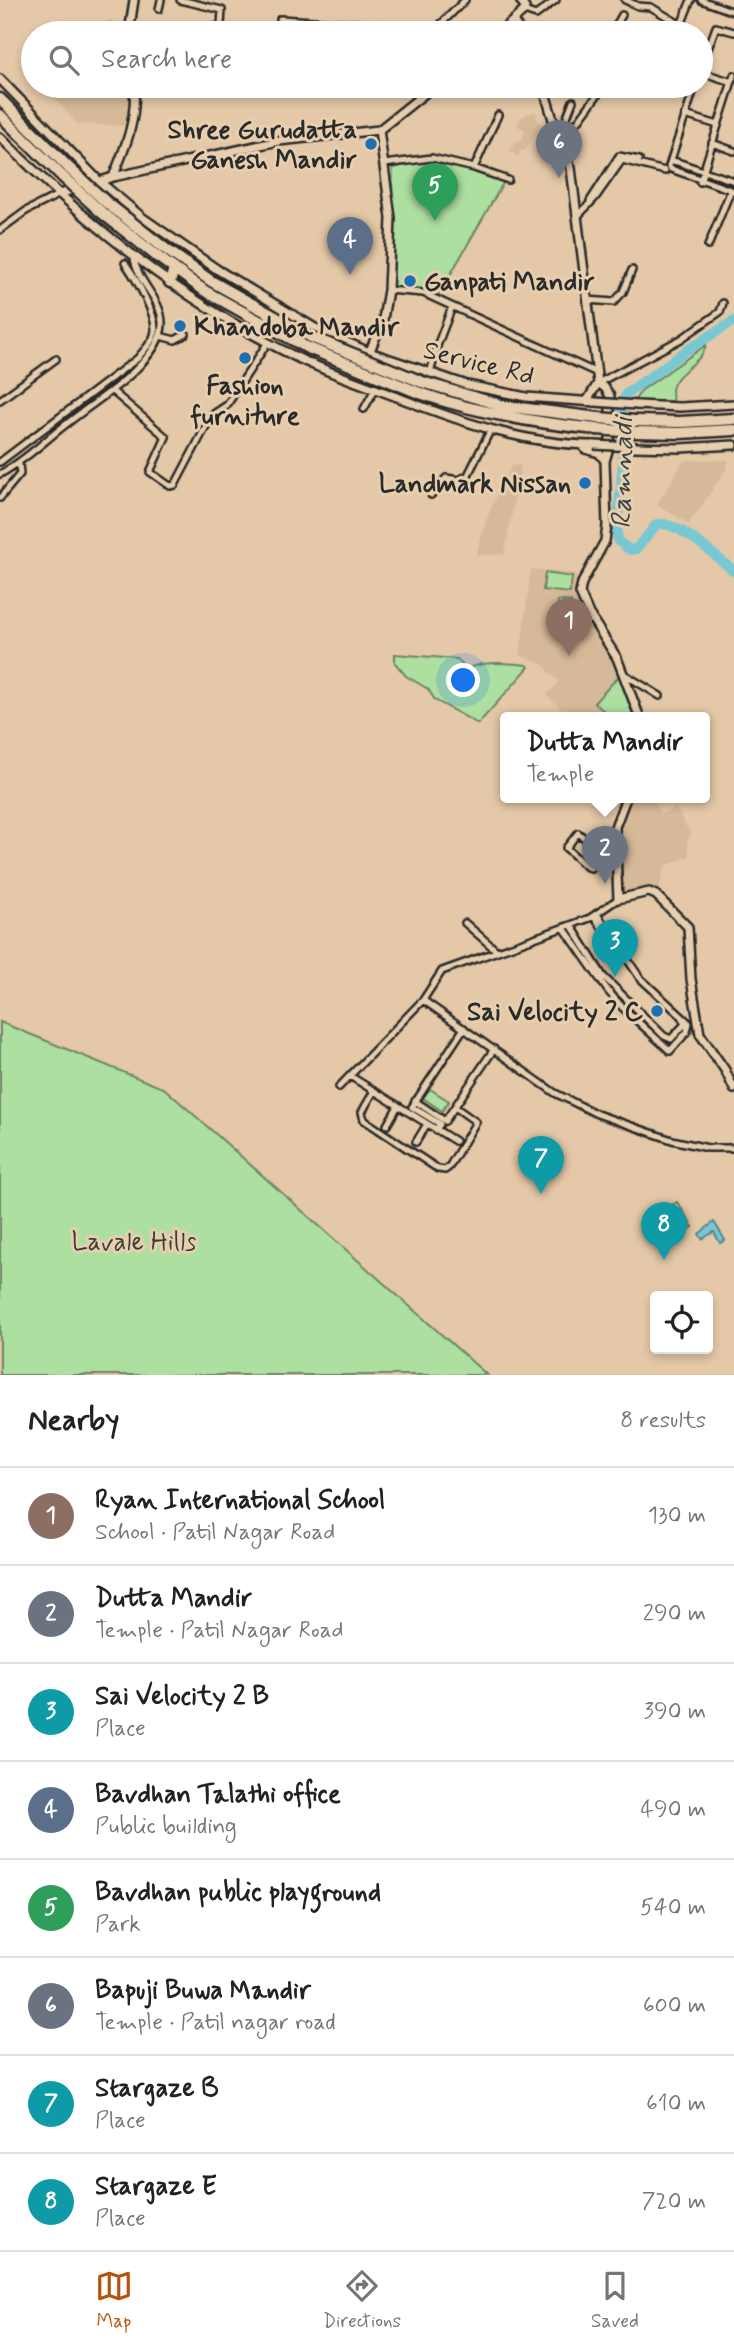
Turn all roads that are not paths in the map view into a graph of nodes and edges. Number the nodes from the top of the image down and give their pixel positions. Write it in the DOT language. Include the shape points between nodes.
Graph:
graph roads {
  1 [pos="133,0"];
  2 [pos="161,0"];
  3 [pos="180,0"];
  4 [pos="465,0"];
  5 [pos="520,0"];
  6 [pos="556,0"];
  7 [pos="625,0"];
  8 [pos="691,0"];
  9 [pos="701,0"];
  10 [pos="159,9"];
  11 [pos="524,11"];
  12 [pos="734,12"];
  13 [pos="622,15"];
  14 [pos="280,19"];
  15 [pos="130,21"];
  16 [pos="221,21"];
  17 [pos="313,21"];
  18 [pos="444,21"];
  19 [pos="513,21"];
  20 [pos="619,21"];
  21 [pos="674,21"];
  22 [pos="683,21"];
  23 [pos="734,32"];
  24 [pos="713,36"];
  25 [pos="713,73"];
  26 [pos="733,78"];
  27 [pos="0,79"];
  28 [pos="135,98"];
  29 [pos="419,98"];
  30 [pos="547,98"];
  31 [pos="595,98"];
  32 [pos="691,98"];
  33 [pos="0,99"];
  34 [pos="573,101"];
  35 [pos="0,115"];
  36 [pos="498,115"];
  37 [pos="685,115"];
  38 [pos="718,125"];
  39 [pos="379,130"];
  40 [pos="0,137"];
  41 [pos="558,137"];
  42 [pos="712,143"];
  43 [pos="734,151"];
  44 [pos="384,164"];
  45 [pos="474,168"];
  46 [pos="668,168"];
  47 [pos="703,171"];
  48 [pos="67,173"];
  49 [pos="113,177"];
  50 [pos="508,180"];
  51 [pos="700,180"];
  52 [pos="99,181"];
  53 [pos="734,181"];
  54 [pos="733,190"];
  55 [pos="60,194"];
  56 [pos="577,217"];
  57 [pos="0,230"];
  58 [pos="708,246"];
  59 [pos="127,252"];
  60 [pos="161,252"];
  61 [pos="135,262"];
  62 [pos="125,263"];
  63 [pos="174,269"];
  64 [pos="632,270"];
  65 [pos="170,282"];
  66 [pos="388,289"];
  67 [pos="587,300"];
  68 [pos="723,303"];
  69 [pos="452,307"];
  70 [pos="186,334"];
  71 [pos="160,337"];
  72 [pos="268,342"];
  73 [pos="309,342"];
  74 [pos="369,352"];
  75 [pos="56,359"];
  76 [pos="597,373"];
  77 [pos="430,374"];
  78 [pos="358,382"];
  79 [pos="598,383"];
  80 [pos="375,389"];
  81 [pos="112,391"];
  82 [pos="0,400"];
  83 [pos="591,401"];
  84 [pos="734,404"];
  85 [pos="364,409"];
  86 [pos="734,419"];
  87 [pos="636,426"];
  88 [pos="491,429"];
  89 [pos="734,430"];
  90 [pos="583,445"];
  91 [pos="734,445"];
  92 [pos="605,461"];
  93 [pos="0,462"];
  94 [pos="19,464"];
  95 [pos="0,473"];
  96 [pos="432,495"];
  97 [pos="0,498"];
  98 [pos="624,674"];
  99 [pos="660,696"];
  100 [pos="638,712"];
  101 [pos="624,803"];
  102 [pos="597,847"];
  103 [pos="615,848"];
  104 [pos="618,899"];
  105 [pos="595,915"];
  106 [pos="465,923"];
  107 [pos="567,927"];
  108 [pos="497,951"];
  109 [pos="423,1000"];
  110 [pos="464,1028"];
  111 [pos="494,1049"];
  112 [pos="350,1076"];
  113 [pos="339,1087"];
  114 [pos="734,1089"];
  115 [pos="374,1091"];
  116 [pos="415,1101"];
  117 [pos="398,1106"];
  118 [pos="455,1107"];
  119 [pos="427,1124"];
  120 [pos="387,1125"];
  121 [pos="436,1130"];
  122 [pos="455,1141"];
  123 [pos="416,1142"];
  124 [pos="734,1148"];
  1 -- 15 [label="street"];
  2 -- 10 [label="street"];
  3 -- 16 [label="street" via="222,10"];
  4 -- 18 [label="street"];
  5 -- 11 [label="street"];
  6 -- 11 [label="street" via="536,15"];
  7 -- 21 [label="street" via="651,7"];
  8 -- 22 [label="street"];
  9 -- 12 [label="street"];
  11 -- 19 [label="street"];
  13 -- 20 [label="street"];
  14 -- 17 [label="street"];
  23 -- 24 [label="street" via="716,27"];
  25 -- 26 [label="street"];
  26 -- 38 [label="street"];
  27 -- 52 [label="street, Service Rd"];
  28 -- 49 [label="street" via="128,141"];
  29 -- 39 [label="street"];
  30 -- 41 [label="street"];
  31 -- 41 [label="street"];
  32 -- 37 [label="street"];
  33 -- 48 [label="highway"];
  34 -- 41 [label="street"];
  35 -- 48 [label="highway"];
  36 -- 45 [label="street"];
  37 -- 38 [label="street"];
  37 -- 46 [label="street"];
  38 -- 42 [label="street"];
  39 -- 44 [label="street"];
  39 -- 49 [label="street" via="279,141"];
  40 -- 55 [label="street"];
  41 -- 56 [label="street" via="571,168"];
  42 -- 43 [label="street"];
  42 -- 47 [label="street"];
  44 -- 45 [label="street" via="432,158"];
  44 -- 66 [label="street" via="391,218"];
  45 -- 50 [label="street"];
  46 -- 47 [label="street"];
  46 -- 51 [label="street"];
  46 -- 56 [label="street" via="622,158"];
  47 -- 51 [label="street"];
  47 -- 53 [label="street"];
  48 -- 60 [label="highway, bridge"];
  49 -- 52 [label="street"];
  51 -- 54 [label="street"];
  52 -- 55 [label="street"];
  52 -- 74 [label="street, Service Rd" via="218,270 315,328"];
  54 -- 58 [label="street"];
  55 -- 57 [label="street"];
  55 -- 59 [label="street"];
  56 -- 67 [label="street"];
  59 -- 61 [label="street"];
  59 -- 62 [label="street"];
  60 -- 63 [label="highway"];
  60 -- 73 [label="highway"];
  61 -- 62 [label="street"];
  61 -- 65 [label="street"];
  61 -- 71 [label="street" via="160,310"];
  62 -- 93 [label="street" via="153,314 155,335 138,358"];
  63 -- 65 [label="highway"];
  63 -- 73 [label="highway" via="237,310"];
  64 -- 67 [label="street" via="614,302"];
  65 -- 72 [label="street"];
  66 -- 69 [label="street" via="424,293"];
  66 -- 74 [label="street" via="383,319"];
  67 -- 76 [label="street"];
  68 -- 79 [label="street" via="720,312 681,339"];
  69 -- 76 [label="street"];
  69 -- 77 [label="street"];
  70 -- 71 [label="street" via="175,340"];
  71 -- 81 [label="street" via="140,365"];
  72 -- 78 [label="street"];
  72 -- 81 [label="street" via="228,405 212,415 175,485 150,472 166,437"];
  73 -- 87 [label="highway, bridge" via="420,387 597,424"];
  74 -- 77 [label="street, Service Rd"];
  74 -- 78 [label="street"];
  75 -- 82 [label="street"];
  76 -- 79 [label="street"];
  77 -- 83 [label="street, Service Rd" via="506,395"];
  78 -- 80 [label="street"];
  79 -- 83 [label="street"];
  79 -- 92 [label="street" via="610,396 610,444"];
  80 -- 85 [label="street"];
  80 -- 88 [label="street"];
  81 -- 94 [label="street"];
  83 -- 84 [label="street, Service Rd, bridge" via="680,407"];
  86 -- 87 [label="highway"];
  87 -- 89 [label="highway" via="680,433"];
  88 -- 90 [label="street"];
  88 -- 96 [label="street" via="466,478 446,478"];
  90 -- 91 [label="street, bridge"];
  90 -- 92 [label="street"];
  92 -- 98 [label="street" via="605,541 580,593"];
  94 -- 95 [label="street"];
  94 -- 97 [label="street" via="20,474"];
  98 -- 99 [label="street"];
  98 -- 100 [label="street"];
  101 -- 103 [label="street" via="615,827"];
  102 -- 102 [label="street" via="578,833 566,848 589,868 602,854"];
  102 -- 103 [label="street"];
  103 -- 104 [label="street"];
  104 -- 105 [label="street"];
  104 -- 114 [label="street" via="649,892 688,927 700,1034"];
  105 -- 107 [label="street"];
  105 -- 107 [label="street" via="636,976 685,1022 671,1039 618,992"];
  105 -- 107 [label="street" via="640,978 689,1023 670,1051 615,999"];
  106 -- 108 [label="street"];
  107 -- 108 [label="street"];
  108 -- 109 [label="street" via="442,971"];
  109 -- 110 [label="street"];
  109 -- 112 [label="street"];
  110 -- 111 [label="street"];
  110 -- 116 [label="street"];
  111 -- 118 [label="street"];
  111 -- 124 [label="street" via="555,1093 597,1114 672,1140"];
  112 -- 113 [label="street"];
  112 -- 115 [label="street"];
  115 -- 117 [label="street"];
  115 -- 118 [label="street" via="362,1112 364,1121 438,1169 449,1167 476,1122"];
  116 -- 118 [label="street" via="445,1121"];
  116 -- 121 [label="street" via="412,1107 440,1124"];
  117 -- 119 [label="street"];
  117 -- 120 [label="street"];
  119 -- 121 [label="street"];
  119 -- 123 [label="street"];
  121 -- 122 [label="street"];
}
